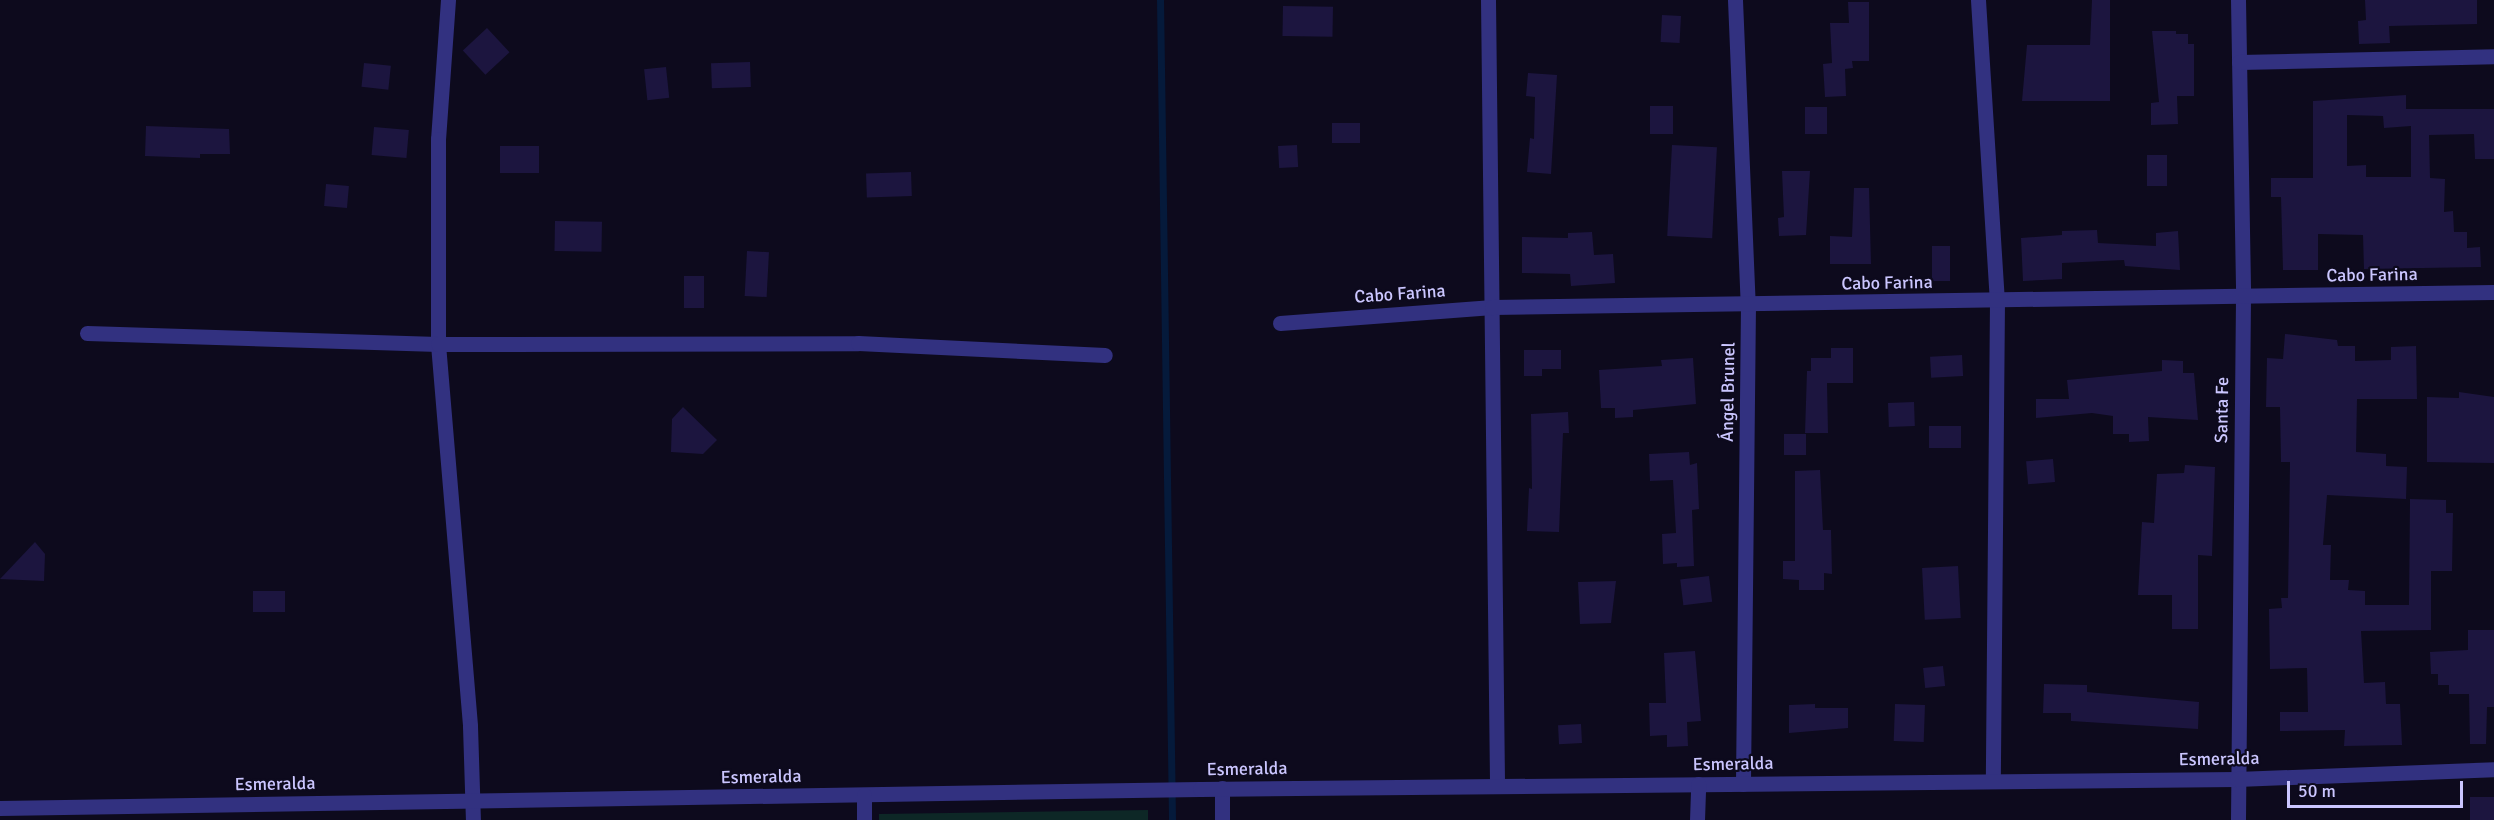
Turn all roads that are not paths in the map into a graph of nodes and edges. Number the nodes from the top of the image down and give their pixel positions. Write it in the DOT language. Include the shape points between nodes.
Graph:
graph roads {
  1 [pos="448,0"];
  2 [pos="1488,0"];
  3 [pos="1735,0"];
  4 [pos="1978,0"];
  5 [pos="2238,0"];
  6 [pos="2494,56"];
  7 [pos="2239,62"];
  8 [pos="2494,292"];
  9 [pos="2243,298"];
  10 [pos="1997,301"];
  11 [pos="1748,304"];
  12 [pos="1492,307"];
  13 [pos="1280,323"];
  14 [pos="87,333"];
  15 [pos="438,344"];
  16 [pos="1105,355"];
  17 [pos="2494,769"];
  18 [pos="2237,779"];
  19 [pos="1993,781"];
  20 [pos="1698,784"];
  21 [pos="1743,784"];
  22 [pos="1497,786"];
  23 [pos="1222,788"];
  24 [pos="864,795"];
  25 [pos="473,800"];
  26 [pos="0,808"];
  27 [pos="87,813"];
  28 [pos="473,820"];
  29 [pos="864,820"];
  30 [pos="1222,820"];
  31 [pos="1698,820"];
  32 [pos="2238,820"];
  1 -- 15 [label="street" via="438,139"];
  2 -- 12 [label="street"];
  3 -- 11 [label="street, Ángel Brunel"];
  4 -- 10 [label="street"];
  5 -- 7 [label="street, Santa Fe"];
  6 -- 7 [label="street"];
  7 -- 9 [label="street, Santa Fe"];
  8 -- 9 [label="street, Cabo Farina"];
  9 -- 10 [label="street, Cabo Farina"];
  9 -- 18 [label="street, Santa Fe"];
  10 -- 11 [label="street, Cabo Farina"];
  10 -- 19 [label="street"];
  11 -- 12 [label="street, Cabo Farina"];
  11 -- 21 [label="street, Ángel Brunel"];
  12 -- 13 [label="street, Cabo Farina"];
  12 -- 22 [label="street"];
  14 -- 15 [label="street"];
  15 -- 16 [label="street" via="858,343"];
  15 -- 25 [label="street"];
  17 -- 18 [label="street, Esmeralda"];
  18 -- 19 [label="street, Esmeralda"];
  18 -- 32 [label="street, Santa Fe"];
  19 -- 21 [label="street, Esmeralda"];
  20 -- 21 [label="street, Esmeralda"];
  20 -- 22 [label="street, Esmeralda"];
  20 -- 31 [label="street"];
  22 -- 23 [label="street, Esmeralda"];
  23 -- 24 [label="street, Esmeralda"];
  23 -- 30 [label="street"];
  24 -- 25 [label="street, Esmeralda"];
  24 -- 29 [label="street"];
  25 -- 27 [label="street, Esmeralda"];
  25 -- 28 [label="street"];
  26 -- 27 [label="street, Esmeralda"];
}
